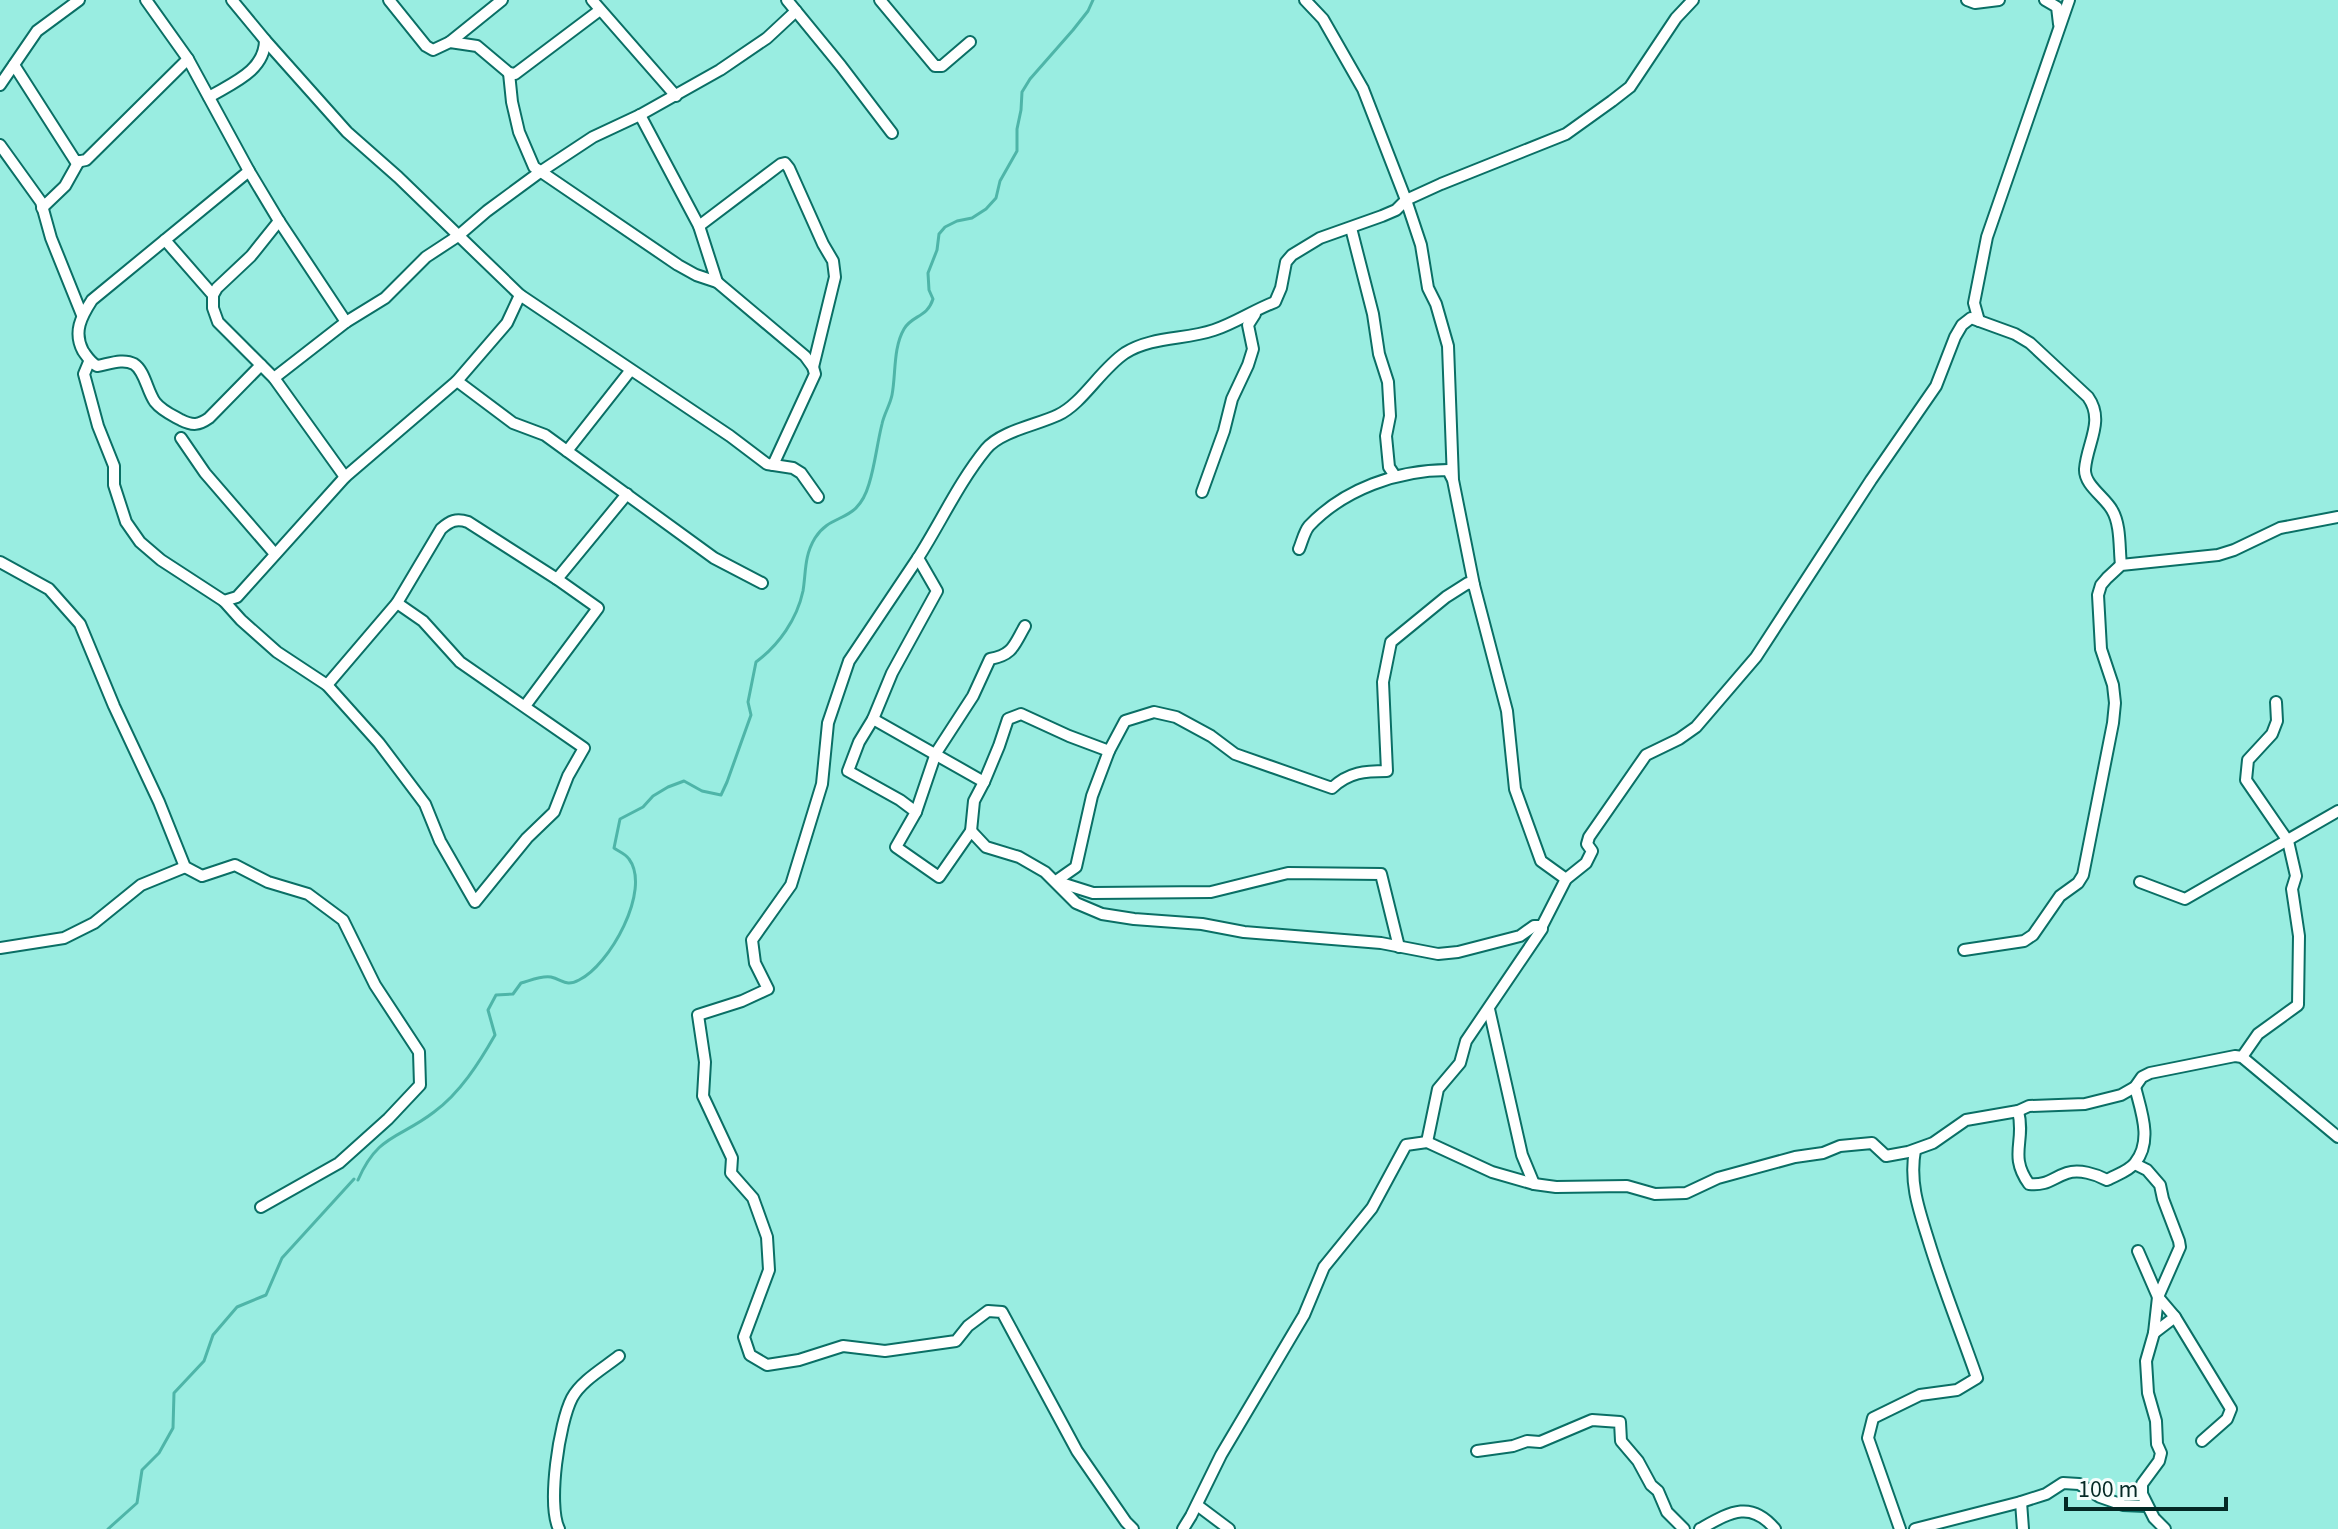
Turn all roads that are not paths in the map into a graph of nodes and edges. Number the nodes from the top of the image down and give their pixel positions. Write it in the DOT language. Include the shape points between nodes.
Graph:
graph roads {
  1 [pos="79,0"];
  2 [pos="146,0"];
  3 [pos="232,0"];
  4 [pos="389,0"];
  5 [pos="592,0"];
  6 [pos="787,0"];
  7 [pos="880,0"];
  8 [pos="1305,0"];
  9 [pos="1693,0"];
  10 [pos="1967,0"];
  11 [pos="1999,0"];
  12 [pos="2045,0"];
  13 [pos="2069,0"];
  14 [pos="500,1"];
  15 [pos="600,10"];
  16 [pos="796,11"];
  17 [pos="2059,26"];
  18 [pos="265,40"];
  19 [pos="450,42"];
  20 [pos="970,42"];
  21 [pos="188,59"];
  22 [pos="14,65"];
  23 [pos="509,73"];
  24 [pos="0,85"];
  25 [pos="676,96"];
  26 [pos="209,97"];
  27 [pos="640,115"];
  28 [pos="892,133"];
  29 [pos="0,145"];
  30 [pos="79,161"];
  31 [pos="249,171"];
  32 [pos="540,172"];
  33 [pos="1406,200"];
  34 [pos="42,208"];
  35 [pos="279,221"];
  36 [pos="699,226"];
  37 [pos="1351,228"];
  38 [pos="458,236"];
  39 [pos="165,240"];
  40 [pos="717,282"];
  41 [pos="213,295"];
  42 [pos="520,295"];
  43 [pos="1262,306"];
  44 [pos="82,315"];
  45 [pos="1979,321"];
  46 [pos="346,322"];
  47 [pos="89,362"];
  48 [pos="261,365"];
  49 [pos="813,367"];
  50 [pos="630,371"];
  51 [pos="274,378"];
  52 [pos="457,381"];
  53 [pos="181,438"];
  54 [pos="567,451"];
  55 [pos="773,465"];
  56 [pos="1395,476"];
  57 [pos="345,477"];
  58 [pos="1453,480"];
  59 [pos="1202,492"];
  60 [pos="627,494"];
  61 [pos="818,497"];
  62 [pos="2338,517"];
  63 [pos="1299,549"];
  64 [pos="275,554"];
  65 [pos="918,558"];
  66 [pos="0,562"];
  67 [pos="2121,565"];
  68 [pos="557,579"];
  69 [pos="762,583"];
  70 [pos="1474,585"];
  71 [pos="224,601"];
  72 [pos="397,603"];
  73 [pos="1025,626"];
  74 [pos="327,685"];
  75 [pos="2276,702"];
  76 [pos="525,706"];
  77 [pos="873,719"];
  78 [pos="1109,751"];
  79 [pos="936,753"];
  80 [pos="984,782"];
  81 [pos="2338,811"];
  82 [pos="916,812"];
  83 [pos="971,831"];
  84 [pos="2288,841"];
  85 [pos="185,867"];
  86 [pos="1566,879"];
  87 [pos="1056,881"];
  88 [pos="2140,882"];
  89 [pos="1542,926"];
  90 [pos="1399,947"];
  91 [pos="0,948"];
  92 [pos="1964,950"];
  93 [pos="1489,1009"];
  94 [pos="2242,1057"];
  95 [pos="2135,1087"];
  96 [pos="2018,1111"];
  97 [pos="2338,1137"];
  98 [pos="1427,1142"];
  99 [pos="1915,1150"];
  100 [pos="2135,1164"];
  101 [pos="1534,1184"];
  102 [pos="261,1207"];
  103 [pos="2138,1251"];
  104 [pos="2158,1297"];
  105 [pos="2175,1317"];
  106 [pos="2154,1333"];
  107 [pos="619,1356"];
  108 [pos="2202,1441"];
  109 [pos="1477,1451"];
  110 [pos="2021,1502"];
  111 [pos="1197,1505"];
  112 [pos="2146,1506"];
  113 [pos="559,1529"];
  114 [pos="1133,1529"];
  115 [pos="1183,1529"];
  116 [pos="1229,1529"];
  117 [pos="1684,1529"];
  118 [pos="1700,1529"];
  119 [pos="1775,1529"];
  120 [pos="1900,1529"];
  121 [pos="1915,1529"];
  122 [pos="2023,1529"];
  123 [pos="2165,1529"];
  1 -- 22 [label="street" via="37,31"];
  2 -- 21 [label="street"];
  3 -- 18 [label="street"];
  4 -- 19 [label="street" via="426,46 433,50"];
  5 -- 15 [label="street"];
  6 -- 16 [label="street"];
  7 -- 20 [label="street" via="935,66"];
  8 -- 33 [label="street" via="1323,19 1363,89"];
  9 -- 33 [label="street" via="1630,87 1578,126"];
  10 -- 11 [label="street"];
  12 -- 17 [label="street" via="2057,7"];
  13 -- 17 [label="street"];
  14 -- 19 [label="street"];
  15 -- 23 [label="street" via="520,71"];
  15 -- 25 [label="street"];
  16 -- 25 [label="street" via="767,38"];
  16 -- 28 [label="street"];
  17 -- 45 [label="street" via="1987,237 1974,303"];
  18 -- 26 [label="street" via="265,52 252,71"];
  18 -- 38 [label="street" via="347,132"];
  19 -- 23 [label="street" via="477,46"];
  21 -- 26 [label="street"];
  21 -- 30 [label="street" via="86,160"];
  22 -- 24 [label="street"];
  22 -- 30 [label="street"];
  23 -- 32 [label="street" via="519,132"];
  25 -- 27 [label="street"];
  26 -- 31 [label="street"];
  27 -- 32 [label="street" via="593,137"];
  27 -- 36 [label="street"];
  29 -- 34 [label="street"];
  30 -- 34 [label="street" via="65,186"];
  31 -- 35 [label="street"];
  31 -- 39 [label="street"];
  32 -- 38 [label="street"];
  32 -- 40 [label="street" via="678,265"];
  33 -- 37 [label="street" via="1396,210"];
  33 -- 58 [label="street" via="1448,346"];
  34 -- 44 [label="street"];
  35 -- 41 [label="street"];
  35 -- 46 [label="street"];
  36 -- 40 [label="street"];
  36 -- 49 [label="street" via="785,163 833,261 835,277"];
  37 -- 43 [label="street" via="1328,234 1292,255 1275,302"];
  37 -- 56 [label="street" via="1388,382 1386,436"];
  38 -- 42 [label="street"];
  38 -- 46 [label="street" via="426,257 385,298"];
  39 -- 41 [label="street"];
  39 -- 44 [label="street" via="92,300"];
  40 -- 49 [label="street"];
  41 -- 48 [label="street" via="218,322"];
  42 -- 50 [label="street"];
  42 -- 52 [label="street" via="507,323"];
  43 -- 59 [label="street" via="1248,325 1253,349"];
  43 -- 65 [label="street" via="1214,330 1134,348 1107,367 1061,414 997,439 950,501"];
  44 -- 47 [label="street" via="78,342"];
  45 -- 67 [label="street" via="2030,343 2095,406 2084,471 2113,511"];
  45 -- 86 [label="street" via="1971,318 1962,325 1936,386 1756,657 1696,727 1646,755 1589,837 1592,851 1586,863"];
  46 -- 51 [label="street"];
  47 -- 48 [label="street" via="131,362 155,402 189,424 209,418"];
  47 -- 71 [label="street" via="84,374 126,522 161,560"];
  48 -- 51 [label="street"];
  49 -- 55 [label="street" via="815,374"];
  50 -- 54 [label="street"];
  50 -- 55 [label="street"];
  51 -- 57 [label="street"];
  52 -- 54 [label="street" via="513,423"];
  52 -- 57 [label="street"];
  53 -- 64 [label="street"];
  54 -- 60 [label="street"];
  55 -- 61 [label="street" via="801,473"];
  56 -- 58 [label="street" via="1448,470"];
  56 -- 63 [label="street" via="1336,505 1307,528"];
  57 -- 64 [label="street"];
  58 -- 70 [label="street"];
  60 -- 68 [label="street"];
  60 -- 69 [label="street" via="714,558"];
  62 -- 67 [label="street" via="2280,528 2218,555"];
  64 -- 71 [label="street" via="237,597"];
  65 -- 77 [label="street" via="937,591"];
  65 -- 114 [label="street" via="849,661 828,723 822,784 791,885 752,940 755,963 768,989 698,1015 705,1062 703,1096 732,1158 731,1173 753,1198 767,1237 769,1270 744,1337 750,1355 767,1365 843,1346 885,1351 956,1341 988,1311 1002,1312 1077,1451"];
  66 -- 85 [label="street" via="49,589 80,624"];
  67 -- 92 [label="street" via="2098,595 2101,649 2115,703 2083,875 2024,941"];
  68 -- 72 [label="street" via="460,519 441,529"];
  68 -- 76 [label="street" via="598,608"];
  70 -- 78 [label="street" via="1468,583 1446,597 1391,642 1383,682 1387,771 1355,773 1332,788 1256,763 1176,717 1154,712 1125,721"];
  70 -- 86 [label="street" via="1507,711 1515,789 1541,861"];
  71 -- 74 [label="street" via="277,652"];
  72 -- 74 [label="street"];
  72 -- 76 [label="street" via="423,621 460,662"];
  73 -- 79 [label="street" via="1010,653 990,659"];
  74 -- 76 [label="street" via="425,804 475,902 554,812 584,748"];
  75 -- 84 [label="street" via="2272,734 2248,760 2246,780"];
  77 -- 79 [label="street"];
  77 -- 82 [label="street" via="848,771"];
  78 -- 80 [label="street" via="1021,714 1008,719"];
  78 -- 87 [label="street" via="1092,796 1076,867"];
  79 -- 80 [label="street"];
  79 -- 82 [label="street"];
  80 -- 83 [label="street" via="974,801"];
  81 -- 84 [label="street"];
  82 -- 83 [label="street" via="896,847 939,877"];
  83 -- 87 [label="street" via="986,847 1019,857"];
  84 -- 88 [label="street" via="2185,899"];
  84 -- 94 [label="street" via="2296,876 2292,889 2299,936 2298,1005 2258,1034"];
  85 -- 91 [label="street" via="141,885 94,923 64,938"];
  85 -- 102 [label="street" via="202,876 235,865 308,894 343,920 375,985 419,1052 420,1085 388,1119 339,1163"];
  86 -- 89 [label="street"];
  87 -- 90 [label="street" via="1076,903 1102,914"];
  87 -- 90 [label="street" via="1093,893 1211,892 1288,873 1381,874"];
  89 -- 90 [label="street" via="1458,952"];
  89 -- 93 [label="street"];
  93 -- 98 [label="street" via="1466,1041 1460,1063 1438,1089"];
  93 -- 101 [label="street" via="1522,1155"];
  94 -- 95 [label="street" via="2150,1073"];
  94 -- 97 [label="street"];
  95 -- 96 [label="street" via="2100,1101"];
  95 -- 100 [label="street" via="2145,1126"];
  96 -- 99 [label="street" via="1966,1120"];
  96 -- 100 [label="street" via="2017,1161 2029,1184 2041,1185 2071,1171 2107,1180"];
  98 -- 101 [label="street" via="1492,1172"];
  98 -- 111 [label="street" via="1406,1145 1372,1208 1324,1267 1304,1315"];
  99 -- 101 [label="street" via="1886,1156 1872,1143 1840,1146 1718,1178 1686,1193"];
  99 -- 120 [label="street" via="1914,1193 1977,1378 1957,1390 1920,1395 1873,1418 1868,1438"];
  100 -- 104 [label="street" via="2160,1185 2179,1241"];
  103 -- 104 [label="street"];
  104 -- 105 [label="street"];
  104 -- 106 [label="street"];
  105 -- 106 [label="street"];
  105 -- 108 [label="street" via="2231,1409"];
  106 -- 112 [label="street" via="2146,1361 2161,1453 2142,1484"];
  107 -- 113 [label="street" via="573,1396 566,1413 553,1508"];
  109 -- 117 [label="street" via="1540,1442 1592,1420 1620,1422 1621,1441"];
  110 -- 112 [label="street" via="2063,1483 2079,1484 2123,1505"];
  110 -- 121 [label="street"];
  110 -- 122 [label="street"];
  111 -- 115 [label="street"];
  111 -- 116 [label="street"];
  112 -- 123 [label="street"];
  118 -- 119 [label="street" via="1744,1510 1757,1513"];
}
